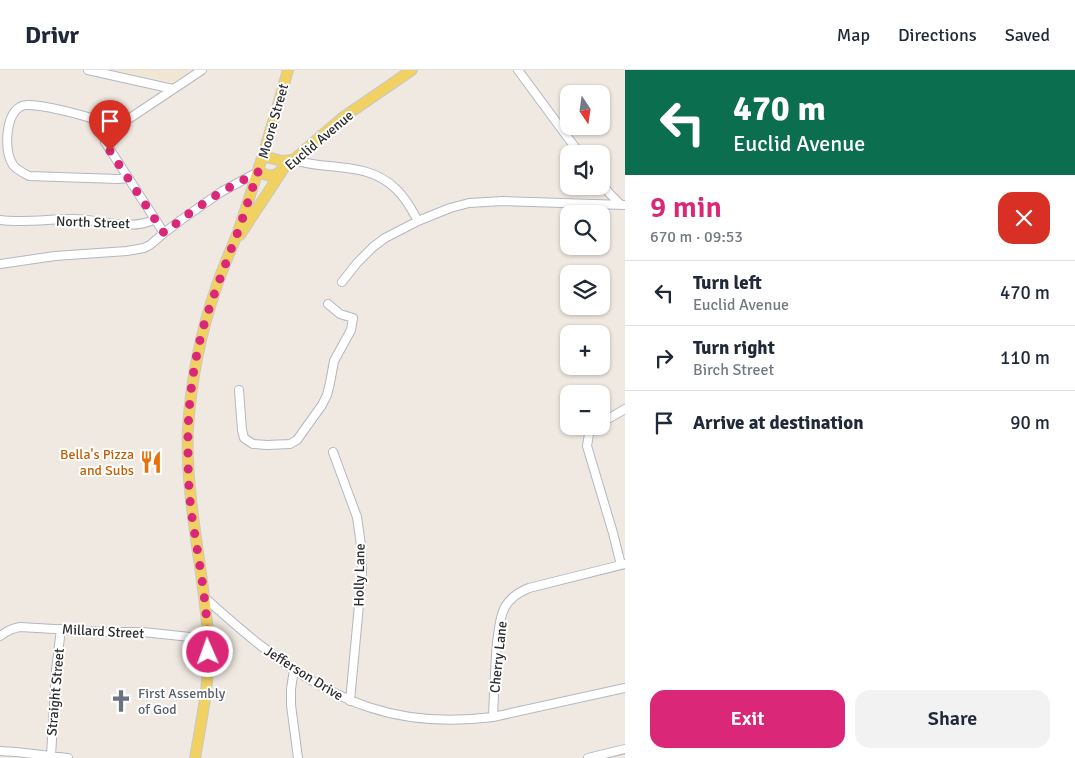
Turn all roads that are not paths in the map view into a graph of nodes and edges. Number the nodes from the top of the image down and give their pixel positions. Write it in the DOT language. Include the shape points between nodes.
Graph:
graph roads {
  1 [pos="88,70"];
  2 [pos="202,70"];
  3 [pos="288,70"];
  4 [pos="412,70"];
  5 [pos="518,70"];
  6 [pos="173,89"];
  7 [pos="107,131"];
  8 [pos="573,145"];
  9 [pos="263,156"];
  10 [pos="292,160"];
  11 [pos="282,171"];
  12 [pos="258,172"];
  13 [pos="128,178"];
  14 [pos="610,191"];
  15 [pos="624,206"];
  16 [pos="156,219"];
  17 [pos="0,220"];
  18 [pos="418,221"];
  19 [pos="164,233"];
  20 [pos="232,247"];
  21 [pos="0,264"];
  22 [pos="342,282"];
  23 [pos="328,304"];
  24 [pos="239,390"];
  25 [pos="625,409"];
  26 [pos="610,418"];
  27 [pos="588,435"];
  28 [pos="333,452"];
  29 [pos="623,565"];
  30 [pos="204,598"];
  31 [pos="61,629"];
  32 [pos="0,636"];
  33 [pos="208,637"];
  34 [pos="294,669"];
  35 [pos="625,688"];
  36 [pos="350,701"];
  37 [pos="493,717"];
  38 [pos="625,750"];
  39 [pos="0,751"];
  40 [pos="51,756"];
  41 [pos="68,758"];
  42 [pos="195,758"];
  43 [pos="298,758"];
  44 [pos="588,758"];
  1 -- 6 [label="street"];
  2 -- 6 [label="street"];
  3 -- 9 [label="main road, Moore Street"];
  4 -- 10 [label="main road, Euclid Avenue" via="342,118"];
  5 -- 8 [label="street"];
  6 -- 7 [label="street"];
  7 -- 13 [label="street" via="105,142"];
  7 -- 13 [label="street" via="107,124 90,118 46,107 23,106 14,112 11,120 8,151 12,164 29,176"];
  9 -- 10 [label="main road"];
  9 -- 12 [label="main road, Moore Street"];
  10 -- 11 [label="main road, Euclid Avenue"];
  10 -- 18 [label="street" via="356,168 374,174 396,189"];
  11 -- 12 [label="main road, Euclid Avenue" via="270,176"];
  11 -- 20 [label="main road"];
  12 -- 19 [label="street, Euclid Avenue" via="221,192"];
  12 -- 20 [label="main road, Moore Street"];
  13 -- 16 [label="street"];
  14 -- 15 [label="street"];
  15 -- 18 [label="street" via="481,202 450,208"];
  16 -- 17 [label="street, North Street" via="143,224 76,219"];
  16 -- 19 [label="street"];
  18 -- 22 [label="street" via="373,247"];
  19 -- 21 [label="street, Euclid Avenue" via="144,248"];
  20 -- 30 [label="main road" via="200,344 188,428 192,516"];
  23 -- 24 [label="street" via="340,314 353,318 352,328 334,361 327,395 297,440 267,446 253,444 244,438"];
  25 -- 26 [label="street"];
  27 -- 29 [label="street" via="587,446"];
  28 -- 36 [label="street, Holly Lane" via="357,517 361,546 362,573"];
  29 -- 37 [label="street, Cherry Lane" via="529,588 511,599 504,608 498,634"];
  30 -- 33 [label="main road"];
  30 -- 34 [label="street, Jefferson Drive"];
  31 -- 32 [label="street, Millard Street" via="20,627"];
  31 -- 33 [label="street, Millard Street"];
  31 -- 40 [label="street, Straight Street"];
  33 -- 42 [label="main road" via="206,690"];
  34 -- 36 [label="street, Jefferson Drive"];
  34 -- 43 [label="street" via="291,705"];
  35 -- 37 [label="street, Jefferson Drive"];
  36 -- 37 [label="street, Jefferson Drive" via="380,712 415,718 471,720"];
  38 -- 44 [label="street"];
  39 -- 40 [label="street"];
  40 -- 41 [label="street"];
}
